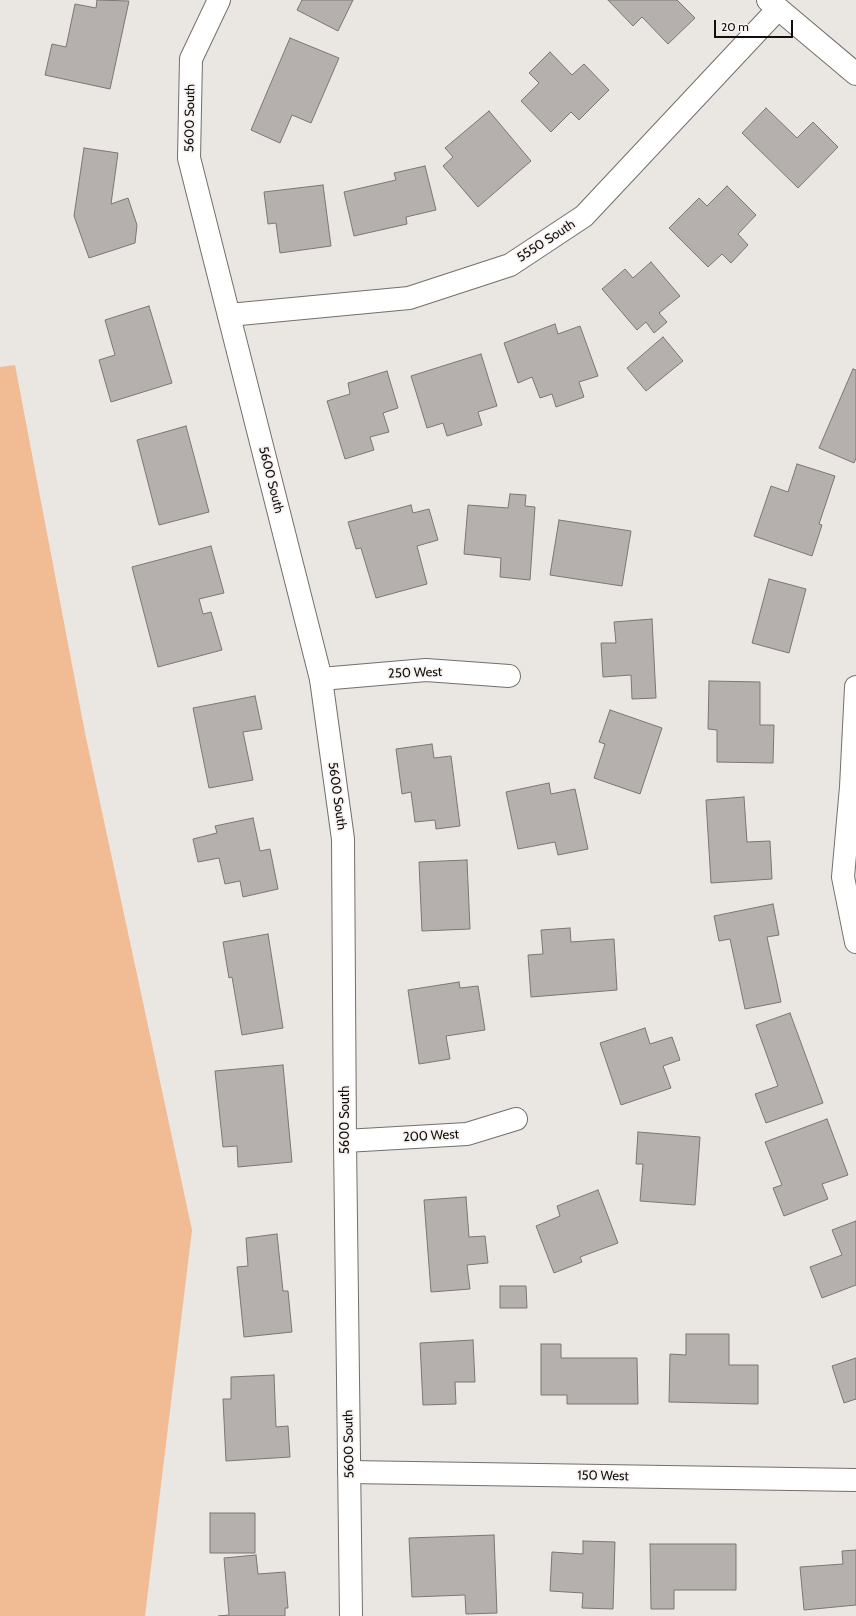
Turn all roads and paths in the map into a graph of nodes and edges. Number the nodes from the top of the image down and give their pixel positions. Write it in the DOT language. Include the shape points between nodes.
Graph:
graph roads {
  1 [pos="219,0"];
  2 [pos="773,4"];
  3 [pos="856,74"];
  4 [pos="229,315"];
  5 [pos="509,676"];
  6 [pos="321,680"];
  7 [pos="856,687"];
  8 [pos="856,942"];
  9 [pos="516,1120"];
  10 [pos="345,1141"];
  11 [pos="350,1472"];
  12 [pos="856,1480"];
  13 [pos="351,1616"];
  1 -- 4 [label="street, 5600 South" via="191,59 189,158"];
  2 -- 3 [label="street"];
  2 -- 4 [label="street, 5550 South" via="584,216 510,265 409,298"];
  4 -- 6 [label="street, 5600 South"];
  5 -- 6 [label="street, 250 West" via="426,670"];
  6 -- 10 [label="street, 5600 South" via="343,839"];
  7 -- 8 [label="street" via="843,877"];
  9 -- 10 [label="street, 200 West" via="467,1134"];
  10 -- 11 [label="street, 5600 South"];
  11 -- 12 [label="street, 150 West"];
  11 -- 13 [label="street, 5600 South"];
}
